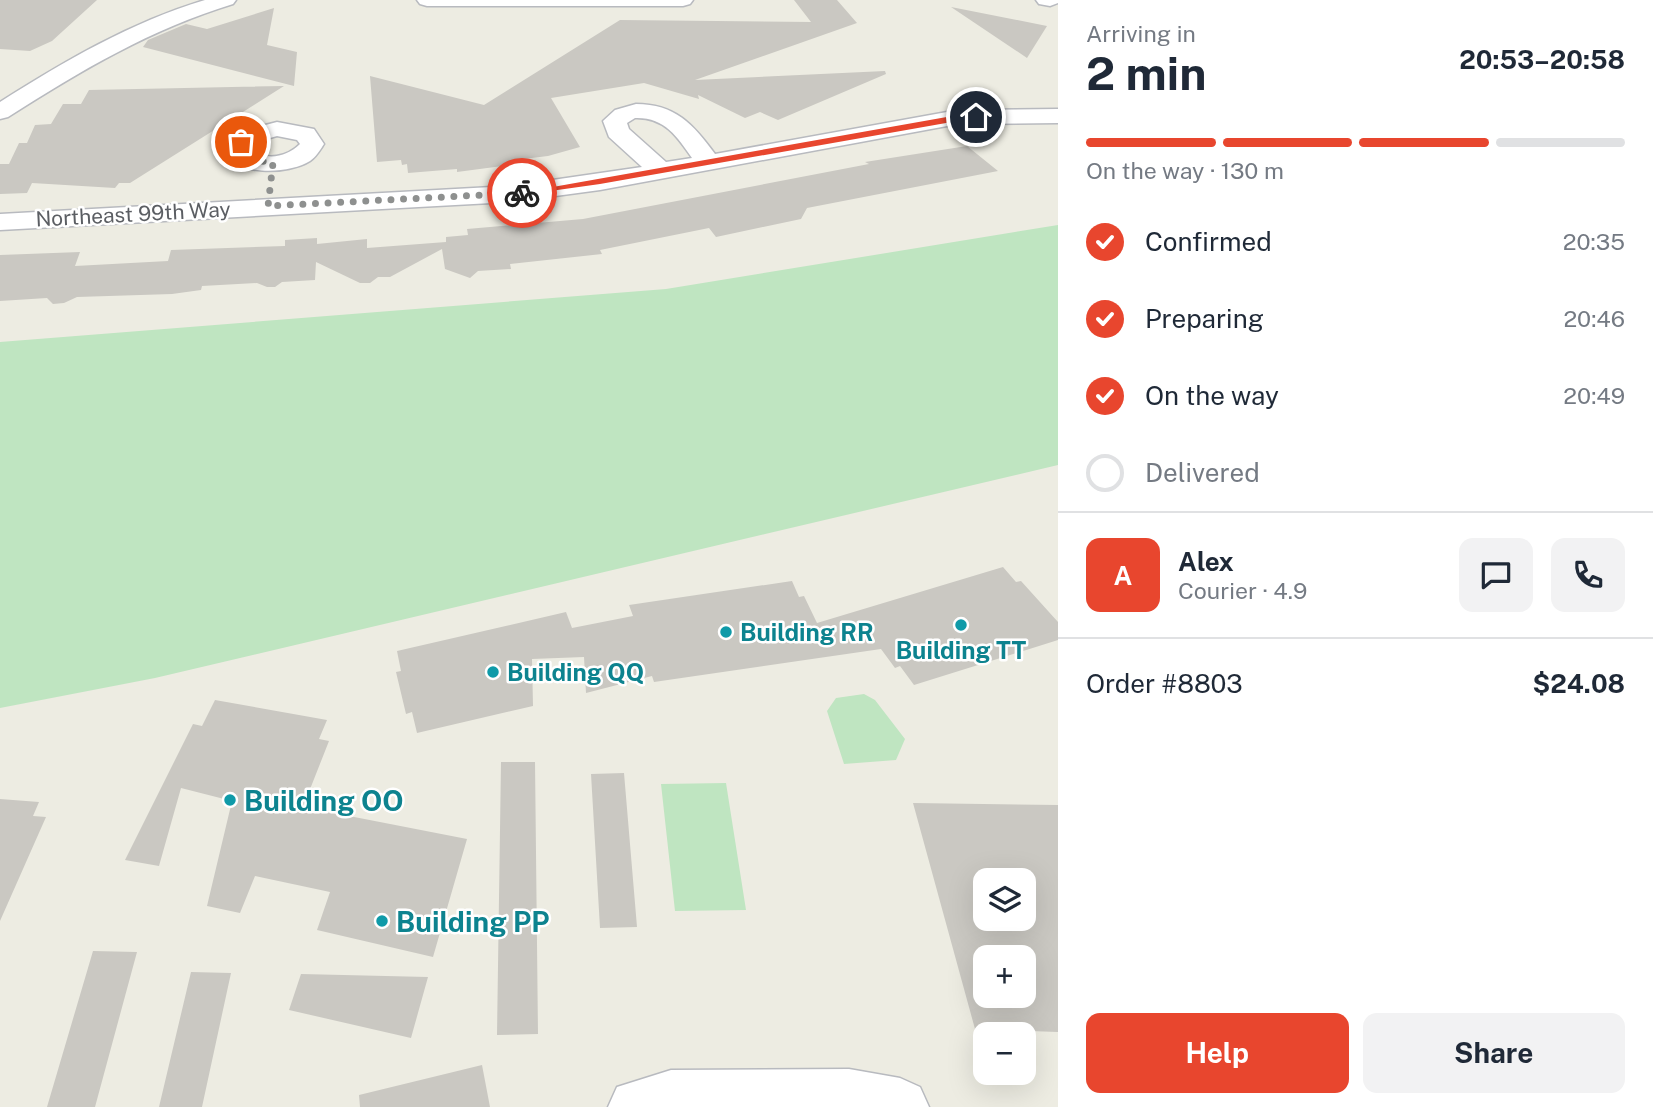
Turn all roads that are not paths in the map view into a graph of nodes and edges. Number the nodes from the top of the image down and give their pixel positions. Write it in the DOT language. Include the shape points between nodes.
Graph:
graph roads {
  1 [pos="226,0"];
  2 [pos="427,0"];
  3 [pos="683,0"];
  4 [pos="187,4"];
  5 [pos="0,112"];
  6 [pos="1058,116"];
  7 [pos="708,162"];
  8 [pos="273,163"];
  9 [pos="661,171"];
  10 [pos="268,206"];
  11 [pos="0,222"];
  12 [pos="636,1107"];
  13 [pos="900,1107"];
  1 -- 4 [label="street"];
  2 -- 3 [label="street"];
  4 -- 5 [label="street"];
  6 -- 7 [label="street, Northeast 99th Way" via="958,117"];
  7 -- 9 [label="street, Northeast 99th Way"];
  7 -- 9 [label="street" via="673,117 646,111 619,117 615,121 618,132"];
  8 -- 10 [label="street"];
  9 -- 10 [label="street, Northeast 99th Way" via="511,194"];
  10 -- 11 [label="street, Northeast 99th Way"];
  12 -- 13 [label="street" via="671,1098 849,1097"];
}
